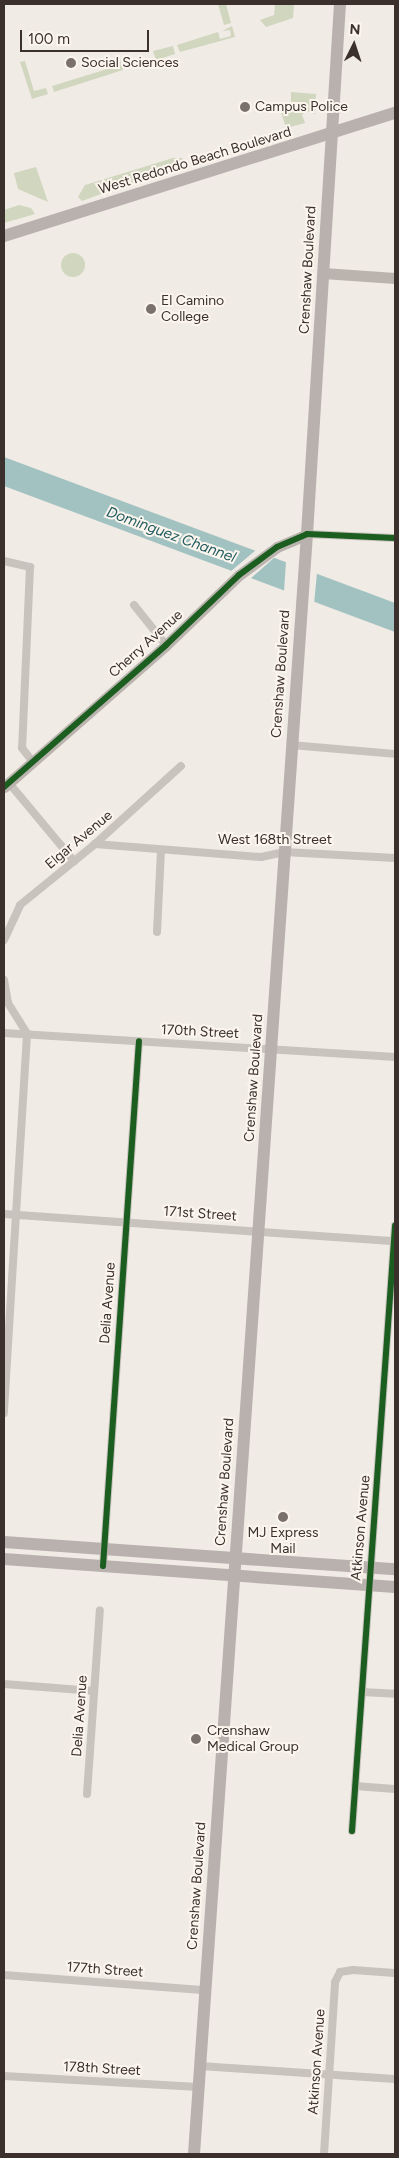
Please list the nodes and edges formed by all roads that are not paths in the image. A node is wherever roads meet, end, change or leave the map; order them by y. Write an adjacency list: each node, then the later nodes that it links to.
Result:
1 (340, 4): 3 (main road, Crenshaw Boulevard)
2 (395, 113): 3 (main road, West Redondo Beach Boulevard)
3 (332, 133): 4 (main road, West Redondo Beach Boulevard); 5 (main road, Crenshaw Boulevard)
4 (4, 236)
5 (323, 273): 6 (street); 7 (main road, Crenshaw Boulevard)
6 (395, 278)
7 (307, 534): 8 (street); 11 (street, Cherry Avenue); 12 (main road, Crenshaw Boulevard)
8 (395, 538)
9 (4, 561): 14 (street)
10 (134, 605): 11 (street)
11 (166, 645): 14 (street, Cherry Avenue)
12 (291, 744): 13 (street); 19 (main road, Crenshaw Boulevard)
13 (395, 754)
14 (32, 762): 16 (street, Cherry Avenue)
15 (181, 766): 17 (street, Elgar Avenue)
16 (6, 785): 21 (street)
17 (95, 844): 18 (street, West 168th Street); 21 (street, Elgar Avenue)
18 (161, 851): 19 (street, West 168th Street); 22 (street)
19 (284, 852): 20 (street, West 168th Street); 28 (main road, Crenshaw Boulevard)
20 (395, 858)
21 (74, 861): 23 (street, Elgar Avenue)
22 (157, 932)
23 (4, 940)
24 (4, 980): 26 (street)
25 (4, 1033): 26 (street, 170th Street)
26 (27, 1034): 27 (street, 170th Street); 31 (street)
27 (139, 1041): 28 (street, 170th Street); 32 (street, Delia Avenue)
28 (271, 1049): 29 (street, 170th Street); 34 (main road, Crenshaw Boulevard)
29 (395, 1057)
30 (4, 1214): 31 (street, 171st Street)
31 (16, 1214): 32 (street, 171st Street); 36 (street)
32 (126, 1221): 34 (street, 171st Street); 38 (street, Delia Avenue)
33 (395, 1226): 35 (street, Atkinson Avenue)
34 (258, 1230): 35 (street, 171st Street); 39 (main road, Crenshaw Boulevard)
35 (395, 1241): 42 (street, Atkinson Avenue)
36 (4, 1413)
37 (4, 1542): 38 (main road)
38 (104, 1549): 39 (main road); 41 (street, Delia Avenue)
39 (235, 1558): 42 (main road); 44 (main road, Crenshaw Boulevard)
40 (4, 1559): 41 (main road)
41 (103, 1566): 44 (main road)
42 (370, 1567): 43 (main road); 45 (street, Atkinson Avenue)
43 (395, 1569)
44 (234, 1576): 45 (main road); 58 (main road, Crenshaw Boulevard)
45 (368, 1586): 46 (main road); 50 (street, Atkinson Avenue)
46 (395, 1587)
47 (100, 1610): 49 (street, Delia Avenue)
48 (4, 1684): 49 (street)
49 (94, 1690): 54 (street, Delia Avenue)
50 (362, 1692): 51 (street); 52 (street, Atkinson Avenue)
51 (395, 1694)
52 (355, 1786): 53 (street); 55 (street, Atkinson Avenue)
53 (395, 1789)
54 (87, 1794)
55 (352, 1831)
56 (395, 1973): 60 (street, Atkinson Avenue)
57 (4, 1975): 58 (street, 177th Street)
58 (205, 1990): 59 (main road, Crenshaw Boulevard)
59 (200, 2066): 60 (street); 63 (main road, Crenshaw Boulevard)
60 (329, 2074): 62 (street); 65 (street, Atkinson Avenue)
61 (4, 2076): 63 (street, 178th Street)
62 (395, 2078)
63 (199, 2087): 64 (main road, Crenshaw Boulevard)
64 (194, 2154)
65 (324, 2154)

